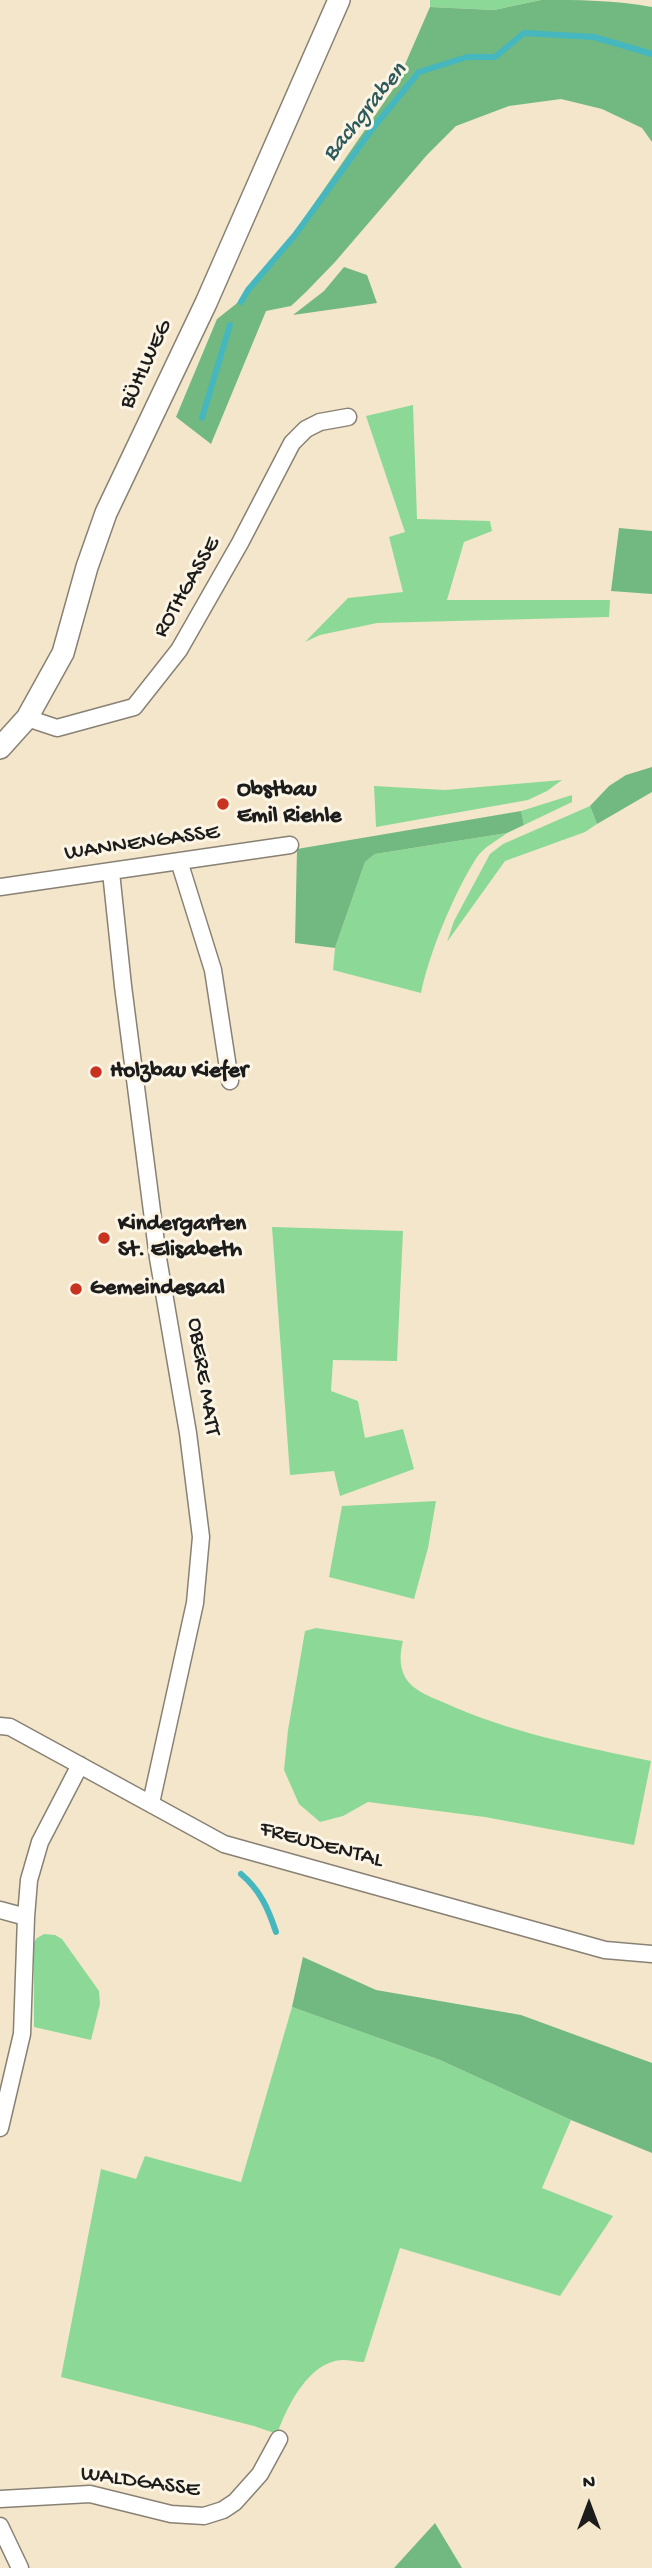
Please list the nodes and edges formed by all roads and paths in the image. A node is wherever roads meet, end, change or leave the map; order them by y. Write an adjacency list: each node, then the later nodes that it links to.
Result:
1 (339, 0): 3 (street, BÜHLWEG)
2 (348, 416): 3 (street, ROTHGASSE)
3 (27, 718): 4 (street, BÜHLWEG)
4 (0, 748)
5 (290, 845): 6 (street, WANNENGASSE)
6 (179, 861): 7 (street, WANNENGASSE); 9 (street)
7 (111, 873): 8 (street, WANNENGASSE); 12 (street, OBERE MATT)
8 (0, 887)
9 (230, 1081)
10 (0, 1726): 11 (street, FREUDENTAL)
11 (80, 1765): 12 (street, FREUDENTAL); 14 (street)
12 (151, 1803): 15 (street, FREUDENTAL)
13 (0, 1910): 14 (street)
14 (26, 1917): 16 (street)
15 (652, 1954)
16 (0, 2128)
17 (279, 2439): 18 (street, WALDGASSE)
18 (0, 2499)
19 (0, 2526): 20 (street)
20 (20, 2568)

